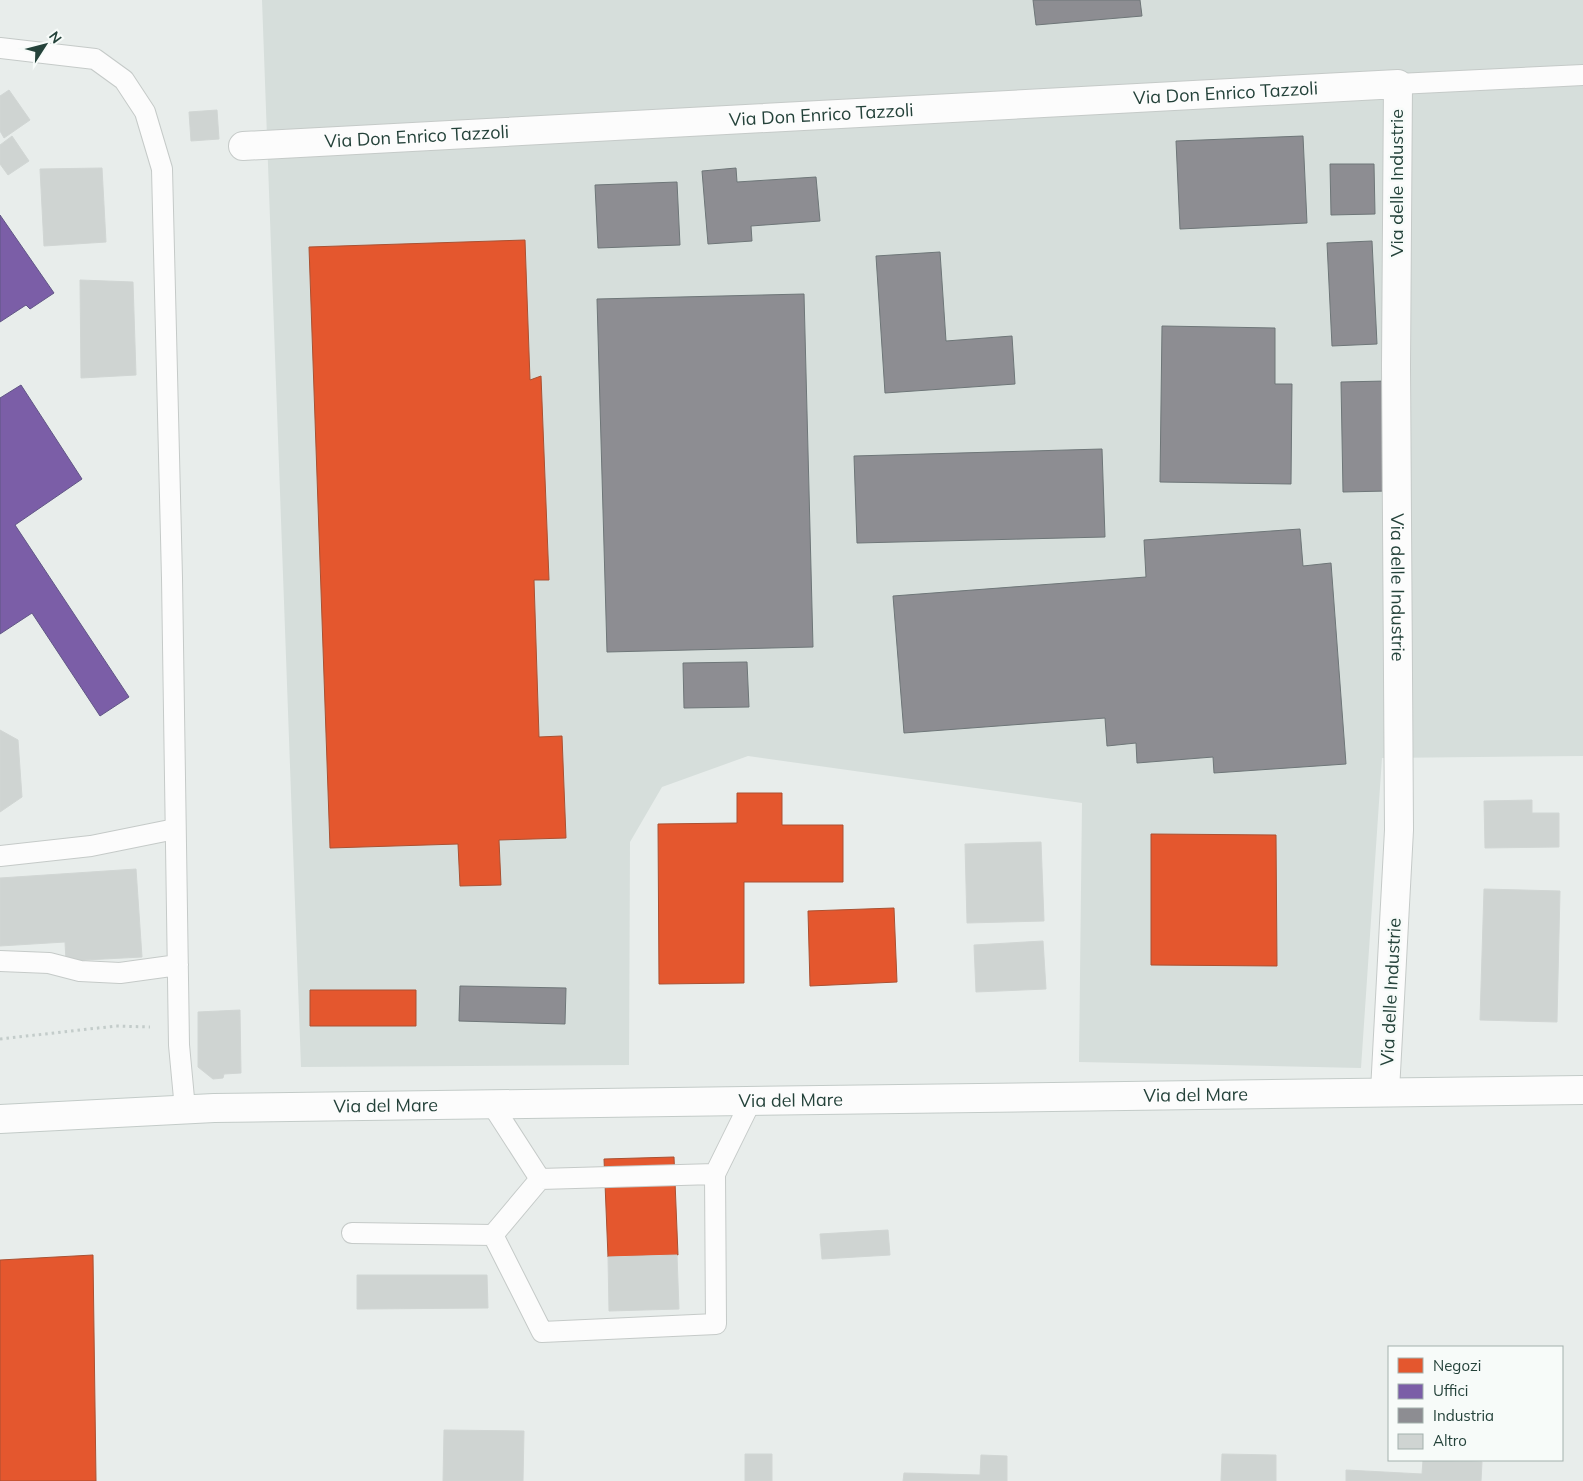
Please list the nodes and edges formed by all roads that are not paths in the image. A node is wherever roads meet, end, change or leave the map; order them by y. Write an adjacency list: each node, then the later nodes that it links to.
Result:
1 (0, 48): 5 (lane)
2 (1583, 75): 3 (lane)
3 (1398, 84): 4 (street, Via Don Enrico Tazzoli); 10 (street, Via delle Industrie)
4 (243, 146)
5 (175, 829): 6 (lane); 8 (lane)
6 (0, 856)
7 (0, 961): 8 (lane)
8 (178, 965): 13 (lane)
9 (1583, 1090): 10 (street, Via del Mare)
10 (1385, 1091): 11 (street, Via del Mare)
11 (752, 1099): 12 (street, Via del Mare); 15 (lane)
12 (491, 1103): 13 (street, Via del Mare); 16 (lane)
13 (185, 1109): 14 (street, Via del Mare)
14 (0, 1119)
15 (715, 1174): 16 (lane); 18 (lane)
16 (540, 1179): 18 (lane)
17 (352, 1233): 18 (lane)
18 (493, 1235)

